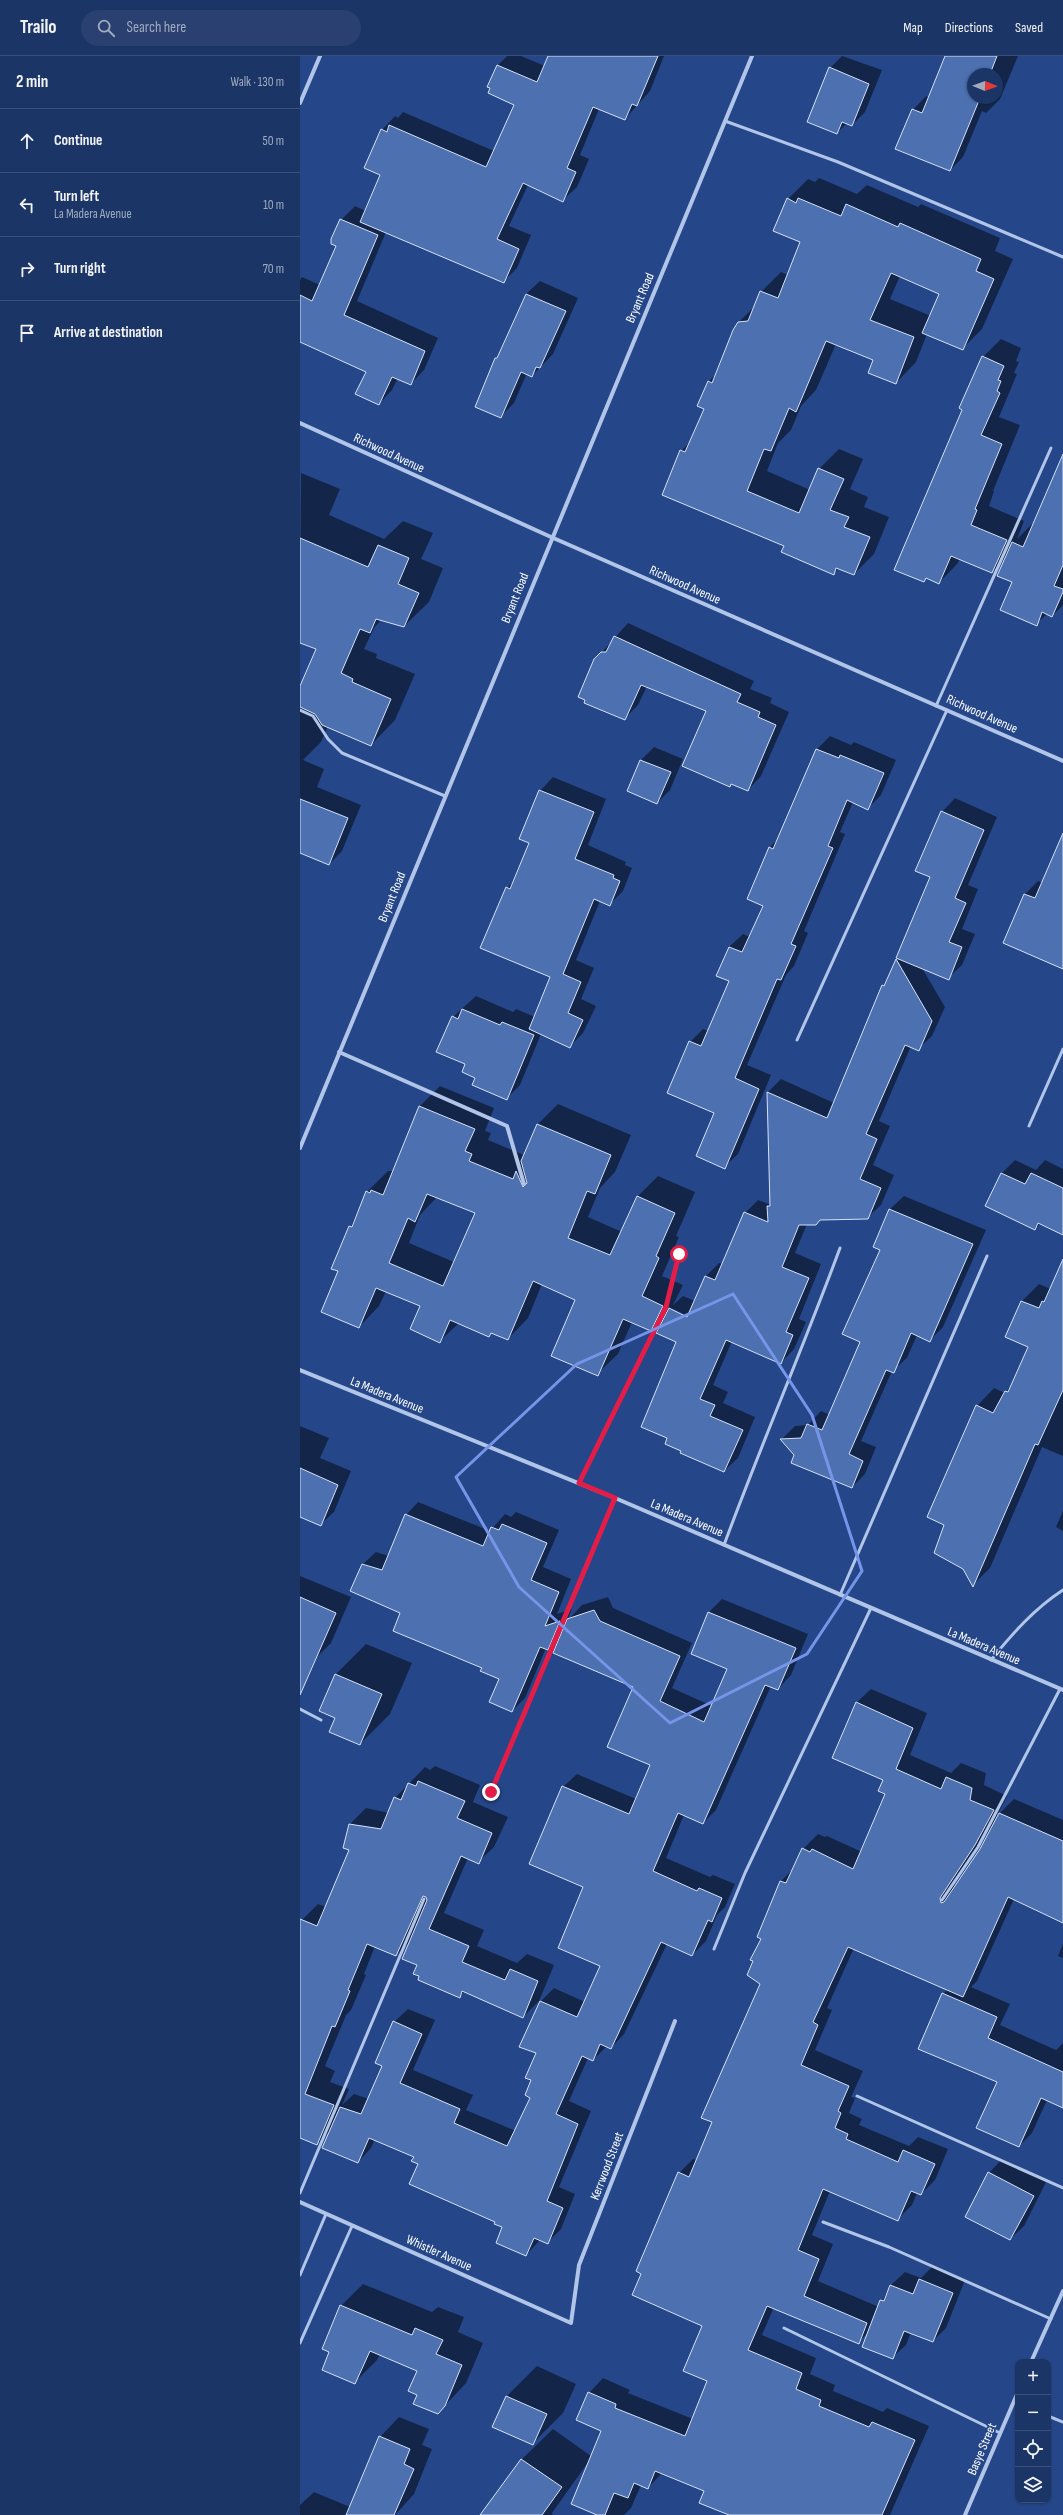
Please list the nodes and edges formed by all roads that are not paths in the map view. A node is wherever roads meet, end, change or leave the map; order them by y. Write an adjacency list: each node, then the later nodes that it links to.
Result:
1 (320, 56): 3 (street)
2 (752, 56): 4 (street, Bryant Road)
3 (300, 103)
4 (724, 121): 5 (lane); 8 (street, Bryant Road)
5 (1063, 257)
6 (300, 423): 8 (street, Richwood Avenue)
7 (1052, 448): 9 (lane)
8 (551, 537): 9 (street, Richwood Avenue); 13 (street, Bryant Road)
9 (936, 706): 11 (street, Richwood Avenue)
10 (300, 710): 13 (lane)
11 (947, 710): 12 (street, Richwood Avenue); 14 (lane)
12 (1063, 761)
13 (444, 796): 16 (street, Bryant Road)
14 (796, 1040)
15 (1063, 1049): 17 (lane)
16 (339, 1052): 18 (street, Bryant Road); 19 (street)
17 (1029, 1126)
18 (300, 1148)
19 (524, 1184)
20 (840, 1248): 26 (lane)
21 (679, 1254): 24 (lane)
22 (987, 1256): 28 (lane)
23 (300, 1370): 24 (street, La Madera Avenue)
24 (579, 1483): 25 (street, La Madera Avenue)
25 (615, 1498): 26 (street, La Madera Avenue); 34 (lane)
26 (724, 1545): 28 (street, La Madera Avenue)
27 (1063, 1590): 30 (lane)
28 (840, 1595): 29 (street, La Madera Avenue)
29 (870, 1608): 30 (street, La Madera Avenue); 37 (lane)
30 (991, 1660): 31 (street, La Madera Avenue)
31 (1061, 1690): 36 (lane)
32 (300, 1709): 33 (lane)
33 (321, 1720)
34 (491, 1792)
35 (424, 1899): 41 (lane)
36 (942, 1900)
37 (714, 1949)
38 (675, 2021): 49 (street, Kerrwood Street)
39 (857, 2096): 40 (lane)
40 (1063, 2188)
41 (300, 2193)
42 (300, 2202): 43 (street, Whistler Avenue)
43 (326, 2214): 45 (street, Whistler Avenue); 46 (lane)
44 (823, 2222): 48 (lane)
45 (352, 2226): 49 (street, Whistler Avenue); 51 (lane)
46 (300, 2275)
47 (1063, 2291): 48 (street)
48 (1051, 2319): 52 (street)
49 (571, 2323)
50 (784, 2328): 57 (lane)
51 (300, 2343)
52 (1032, 2359)
53 (1016, 2395): 54 (street, Basye Street)
54 (1013, 2402): 57 (street, Basye Street)
55 (1051, 2417): 56 (lane)
56 (1063, 2422)
57 (1000, 2433): 58 (street, Basye Street)
58 (965, 2515)

